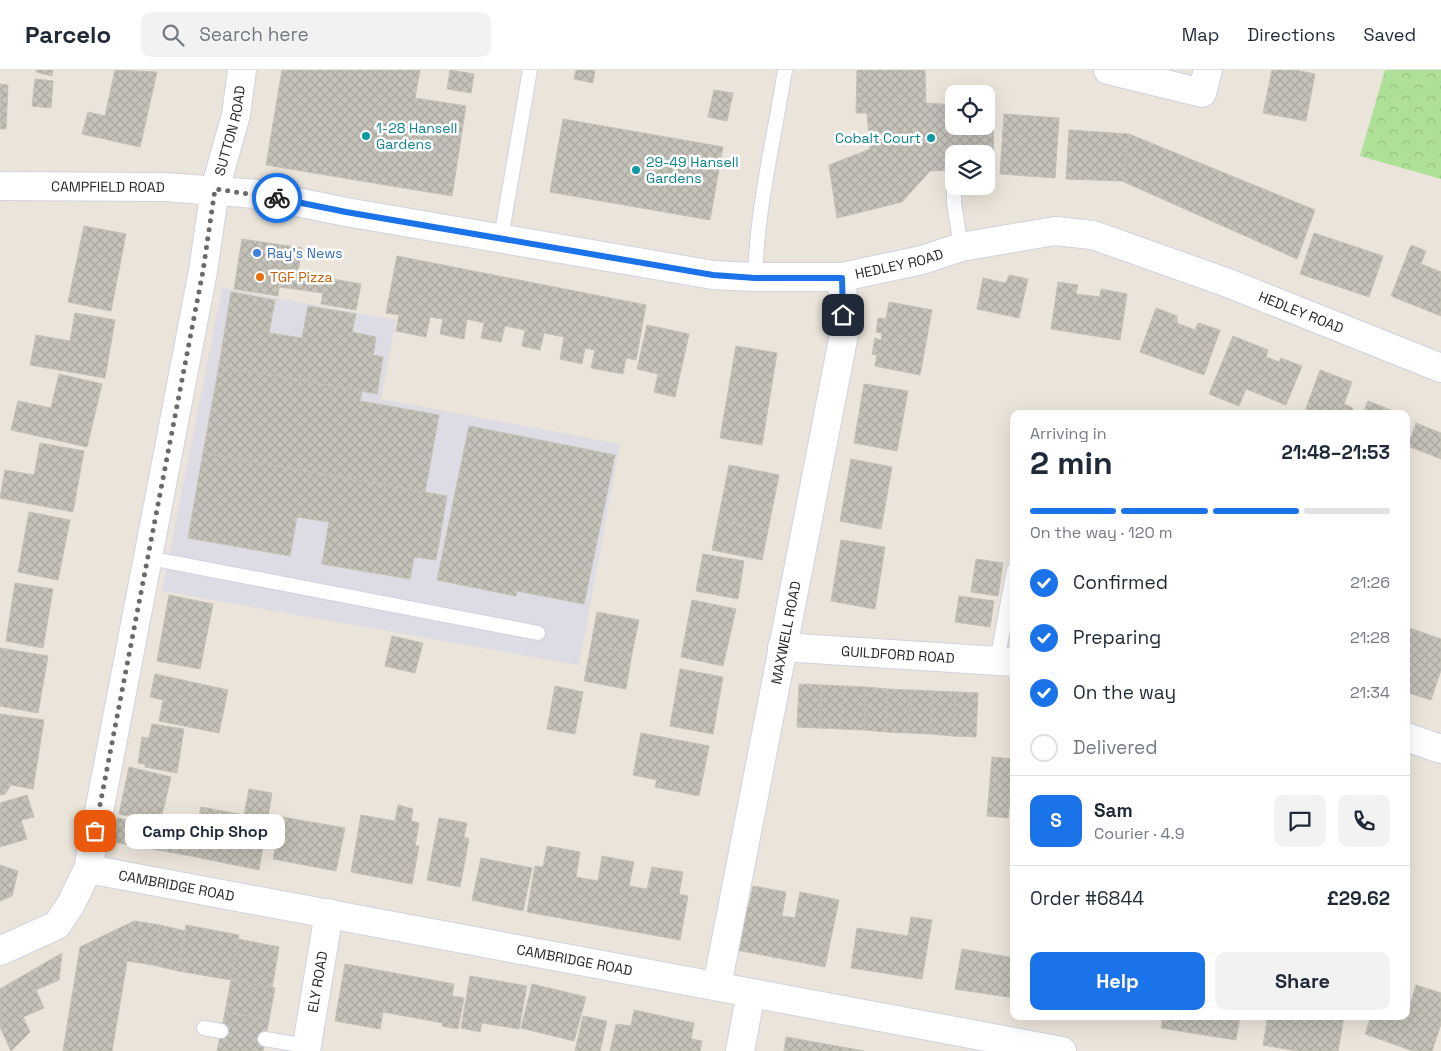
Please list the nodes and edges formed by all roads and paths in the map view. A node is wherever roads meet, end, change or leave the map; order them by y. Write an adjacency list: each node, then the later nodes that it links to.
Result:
1 (242, 70): 7 (street, SUTTON ROAD)
2 (530, 70): 9 (lane)
3 (785, 70): 11 (lane)
4 (1108, 70): 5 (street)
5 (1208, 70)
6 (0, 186): 7 (street, CAMPFIELD ROAD)
7 (215, 189): 9 (street, HEDLEY ROAD); 14 (street, SUTTON ROAD)
8 (954, 195): 10 (lane)
9 (502, 238): 11 (street, HEDLEY ROAD)
10 (961, 247): 12 (street, HEDLEY ROAD); 13 (street, HEDLEY ROAD)
11 (755, 278): 12 (street, HEDLEY ROAD)
12 (842, 278): 17 (street, MAXWELL ROAD)
13 (1441, 368)
14 (149, 558): 16 (lane); 21 (street, SUTTON ROAD)
15 (1010, 610): 18 (lane)
16 (538, 633)
17 (782, 646): 18 (street, GUILDFORD ROAD); 24 (street, MAXWELL ROAD)
18 (1005, 661)
19 (1410, 738): 20 (street)
20 (1441, 749)
21 (88, 869): 22 (street, CAMBRIDGE ROAD); 23 (street, SUTTON ROAD)
22 (329, 914): 24 (street, CAMBRIDGE ROAD); 29 (street, ELY ROAD)
23 (0, 951)
24 (718, 986): 25 (street, CAMBRIDGE ROAD)
25 (752, 993): 30 (street); 31 (street, CAMBRIDGE ROAD)
26 (204, 1028): 27 (lane)
27 (221, 1031)
28 (265, 1039): 29 (lane)
29 (306, 1049)
30 (740, 1051)
31 (1062, 1051)

